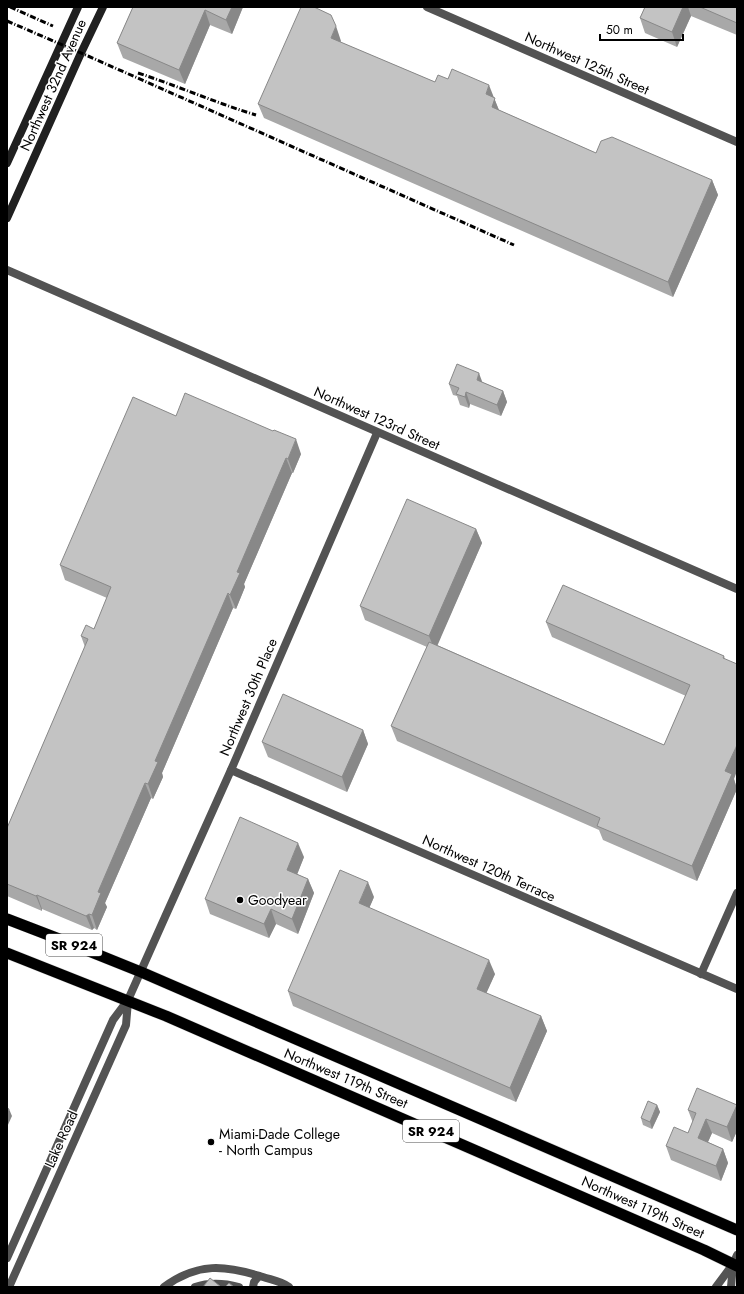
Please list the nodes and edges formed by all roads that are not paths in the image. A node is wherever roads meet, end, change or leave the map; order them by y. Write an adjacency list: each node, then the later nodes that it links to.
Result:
1 (78, 7): 5 (main road, Northwest 32nd Avenue)
2 (103, 7): 6 (main road, Northwest 32nd Avenue)
3 (428, 7): 4 (street, Northwest 125th Street)
4 (737, 142)
5 (7, 163)
6 (7, 218)
7 (7, 270): 8 (street, Northwest 123rd Street)
8 (377, 432): 9 (street, Northwest 123rd Street); 10 (street, Northwest 30th Place)
9 (737, 589)
10 (231, 770): 14 (street, Northwest 30th Place); 15 (street, Northwest 120th Terrace)
11 (737, 893): 15 (street)
12 (7, 919): 14 (highway, Northwest 119th Street / SR 924)
13 (7, 953): 17 (highway, Northwest 119th Street / SR 924)
14 (141, 972): 17 (street, Lake Road); 18 (highway, Northwest 119th Street / SR 924)
15 (701, 974): 16 (street, Northwest 120th Terrace)
16 (737, 989)
17 (128, 1000): 19 (street, Lake Road); 20 (highway, Northwest 119th Street / SR 924); 22 (street, Lake Road)
18 (737, 1230)
19 (7, 1258)
20 (736, 1261): 28 (street); 29 (street)
21 (259, 1276): 23 (street); 26 (street); 27 (street)
22 (9, 1287)
23 (164, 1287)
24 (195, 1287): 25 (street)
25 (239, 1287)
26 (253, 1287)
27 (289, 1287)
28 (716, 1287)
29 (731, 1287)

